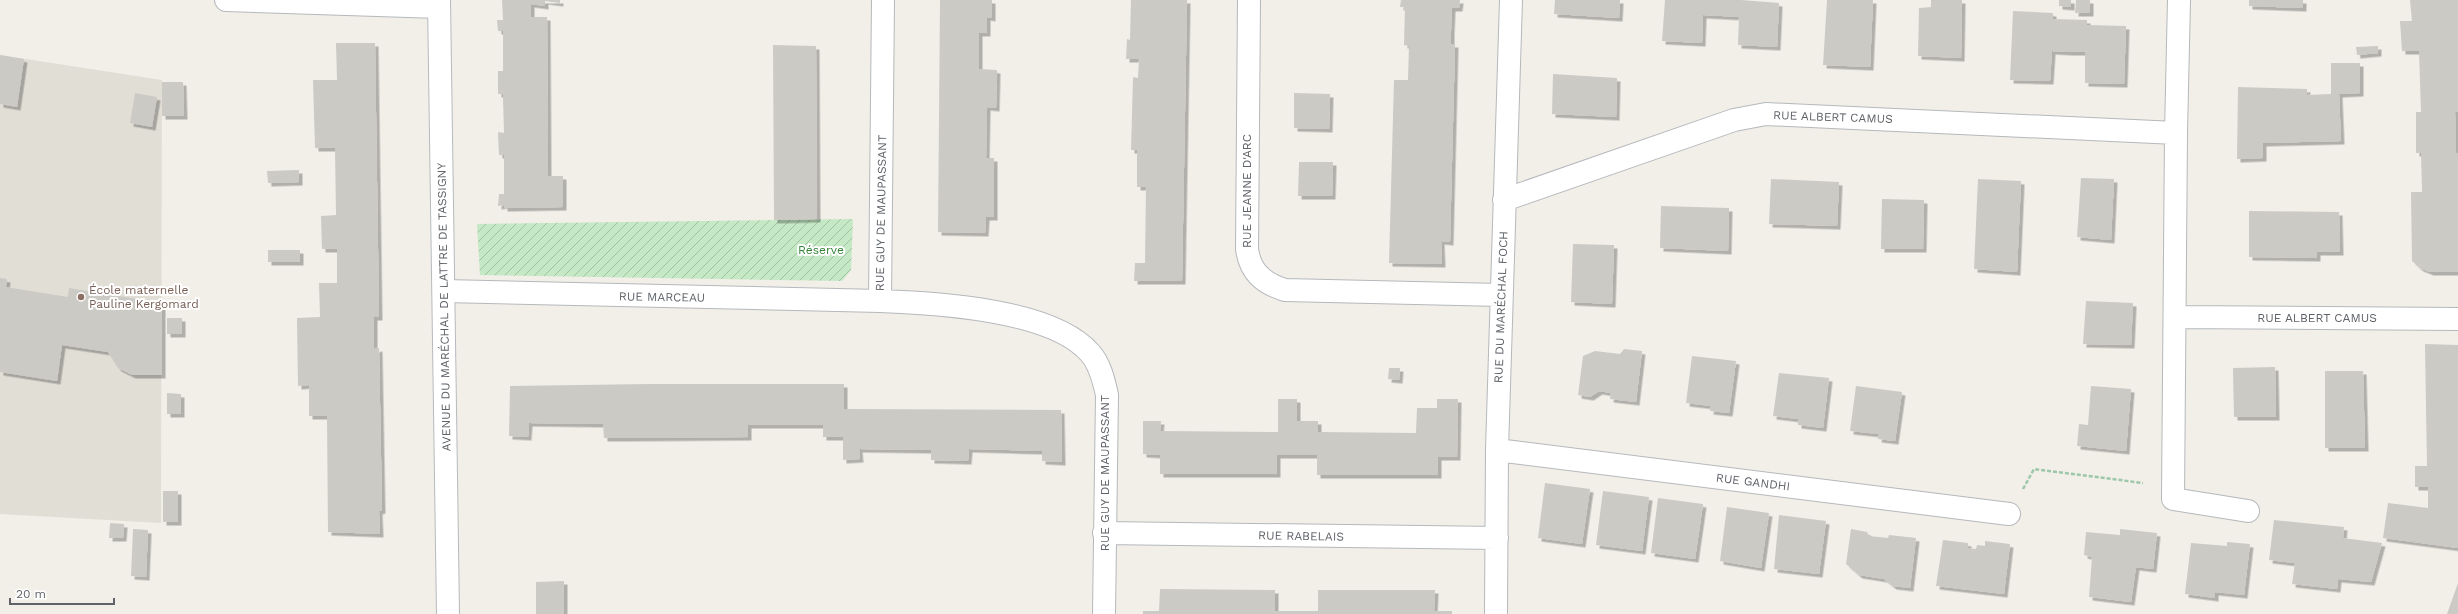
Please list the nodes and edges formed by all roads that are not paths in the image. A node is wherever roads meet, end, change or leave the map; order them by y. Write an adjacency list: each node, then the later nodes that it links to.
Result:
1 (226, 0): 6 (street)
2 (883, 0): 11 (street, RUE GUY DE MAUPASSANT)
3 (1249, 0): 10 (street, RUE JEANNE D'ARC)
4 (1511, 0): 8 (street, RUE DU MARÉCHAL FOCH)
5 (2179, 0): 7 (street)
6 (439, 3): 9 (street, AVENUE DU MARÉCHAL DE LATTRE DE TASSIGNY)
7 (2176, 133): 8 (street, RUE ALBERT CAMUS); 12 (street)
8 (1504, 200): 10 (street, RUE DU MARÉCHAL FOCH)
9 (444, 291): 11 (street, RUE MARCEAU); 19 (street, AVENUE DU MARÉCHAL DE LATTRE DE TASSIGNY)
10 (1502, 295): 14 (street, RUE DU MARÉCHAL FOCH)
11 (880, 301): 17 (street, RUE GUY DE MAUPASSANT)
12 (2176, 317): 13 (street, RUE ALBERT CAMUS); 15 (street)
13 (2458, 319)
14 (1497, 450): 16 (street, RUE GANDHI); 18 (street, RUE DU MARÉCHAL FOCH)
15 (2248, 511)
16 (2008, 514)
17 (1104, 533): 18 (street, RUE RABELAIS); 20 (street, RUE GUY DE MAUPASSANT)
18 (1497, 538): 21 (street, RUE DU MARÉCHAL FOCH)
19 (448, 614)
20 (1104, 614)
21 (1496, 614)

